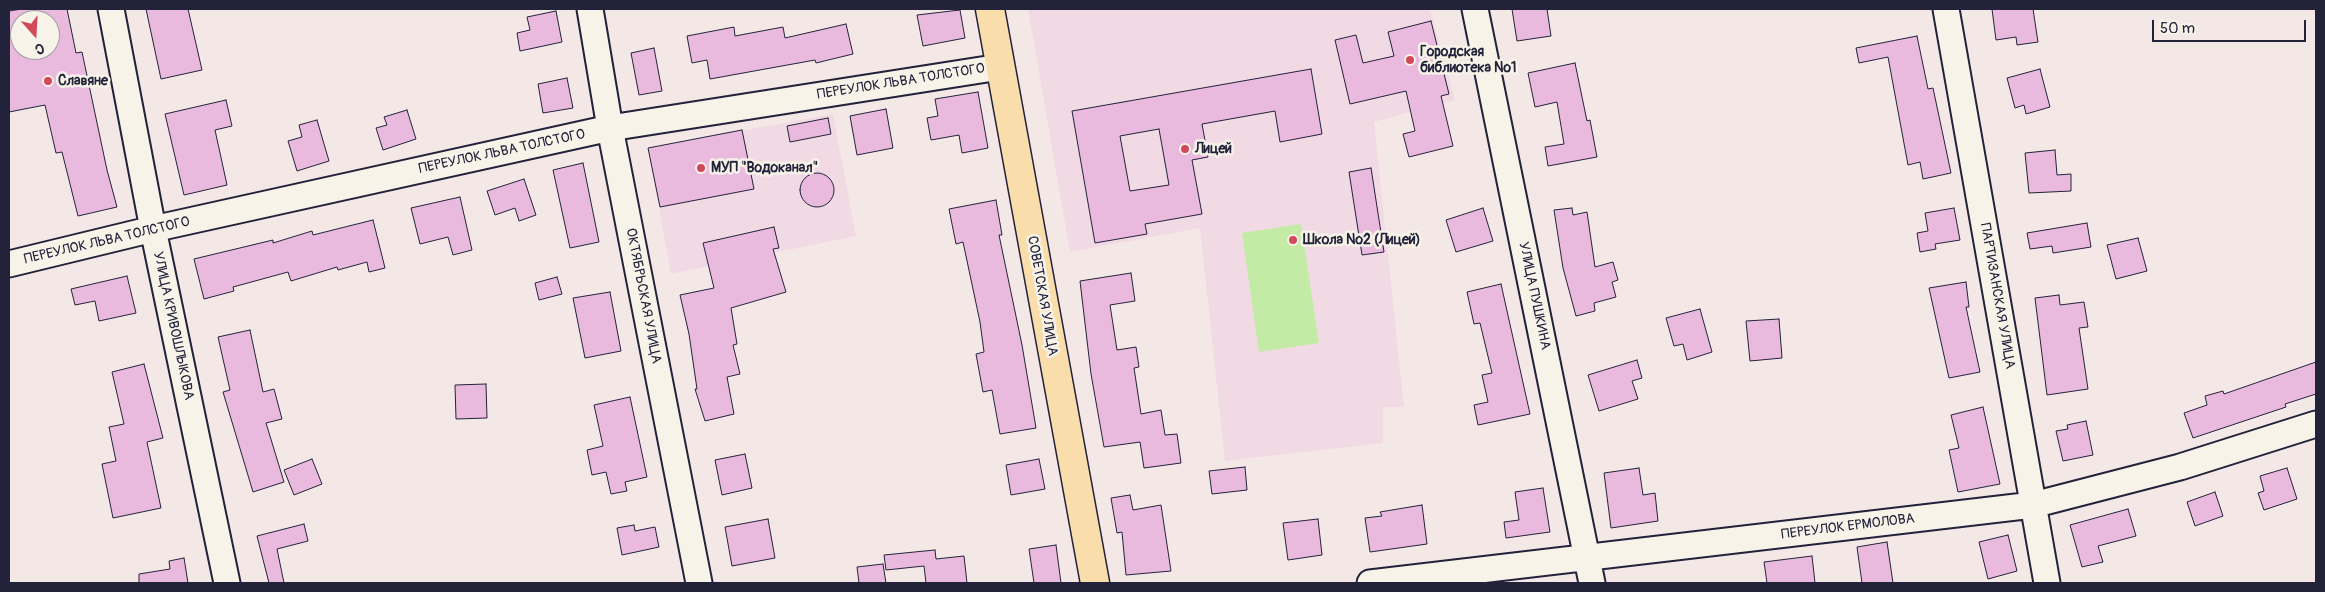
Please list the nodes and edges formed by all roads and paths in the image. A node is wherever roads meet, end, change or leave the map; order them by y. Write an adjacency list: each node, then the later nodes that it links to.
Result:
1 (111, 9): 8 (street, УЛИЦА КРИВОШЛЫКОВА)
2 (590, 9): 7 (street, ОКТЯБРЬСКАЯ УЛИЦА)
3 (990, 9): 6 (main road, СОВЕТСКАЯ УЛИЦА)
4 (1474, 9): 12 (street, УЛИЦА ПУШКИНА)
5 (1946, 9): 11 (street, ПАРТИЗАНСКАЯ УЛИЦА)
6 (1000, 67): 7 (street, ПЕРЕУЛОК ЛЬВА ТОЛСТОГО); 15 (main road, СОВЕТСКАЯ УЛИЦА)
7 (610, 128): 8 (street, ПЕРЕУЛОК ЛЬВА ТОЛСТОГО); 14 (street, ОКТЯБРЬСКАЯ УЛИЦА)
8 (153, 229): 9 (street, ПЕРЕУЛОК ЛЬВА ТОЛСТОГО); 13 (street, УЛИЦА КРИВОШЛЫКОВА)
9 (9, 264)
10 (2316, 424): 11 (street, ПЕРЕУЛОК ЕРМОЛОВА)
11 (2033, 505): 12 (street, ПЕРЕУЛОК ЕРМОЛОВА); 18 (street, ПАРТИЗАНСКАЯ УЛИЦА)
12 (1587, 557): 16 (street, ПЕРЕУЛОК ЕРМОЛОВА); 17 (street, УЛИЦА ПУШКИНА)
13 (227, 583)
14 (699, 583)
15 (1095, 583)
16 (1370, 583)
17 (1592, 583)
18 (2047, 583)

